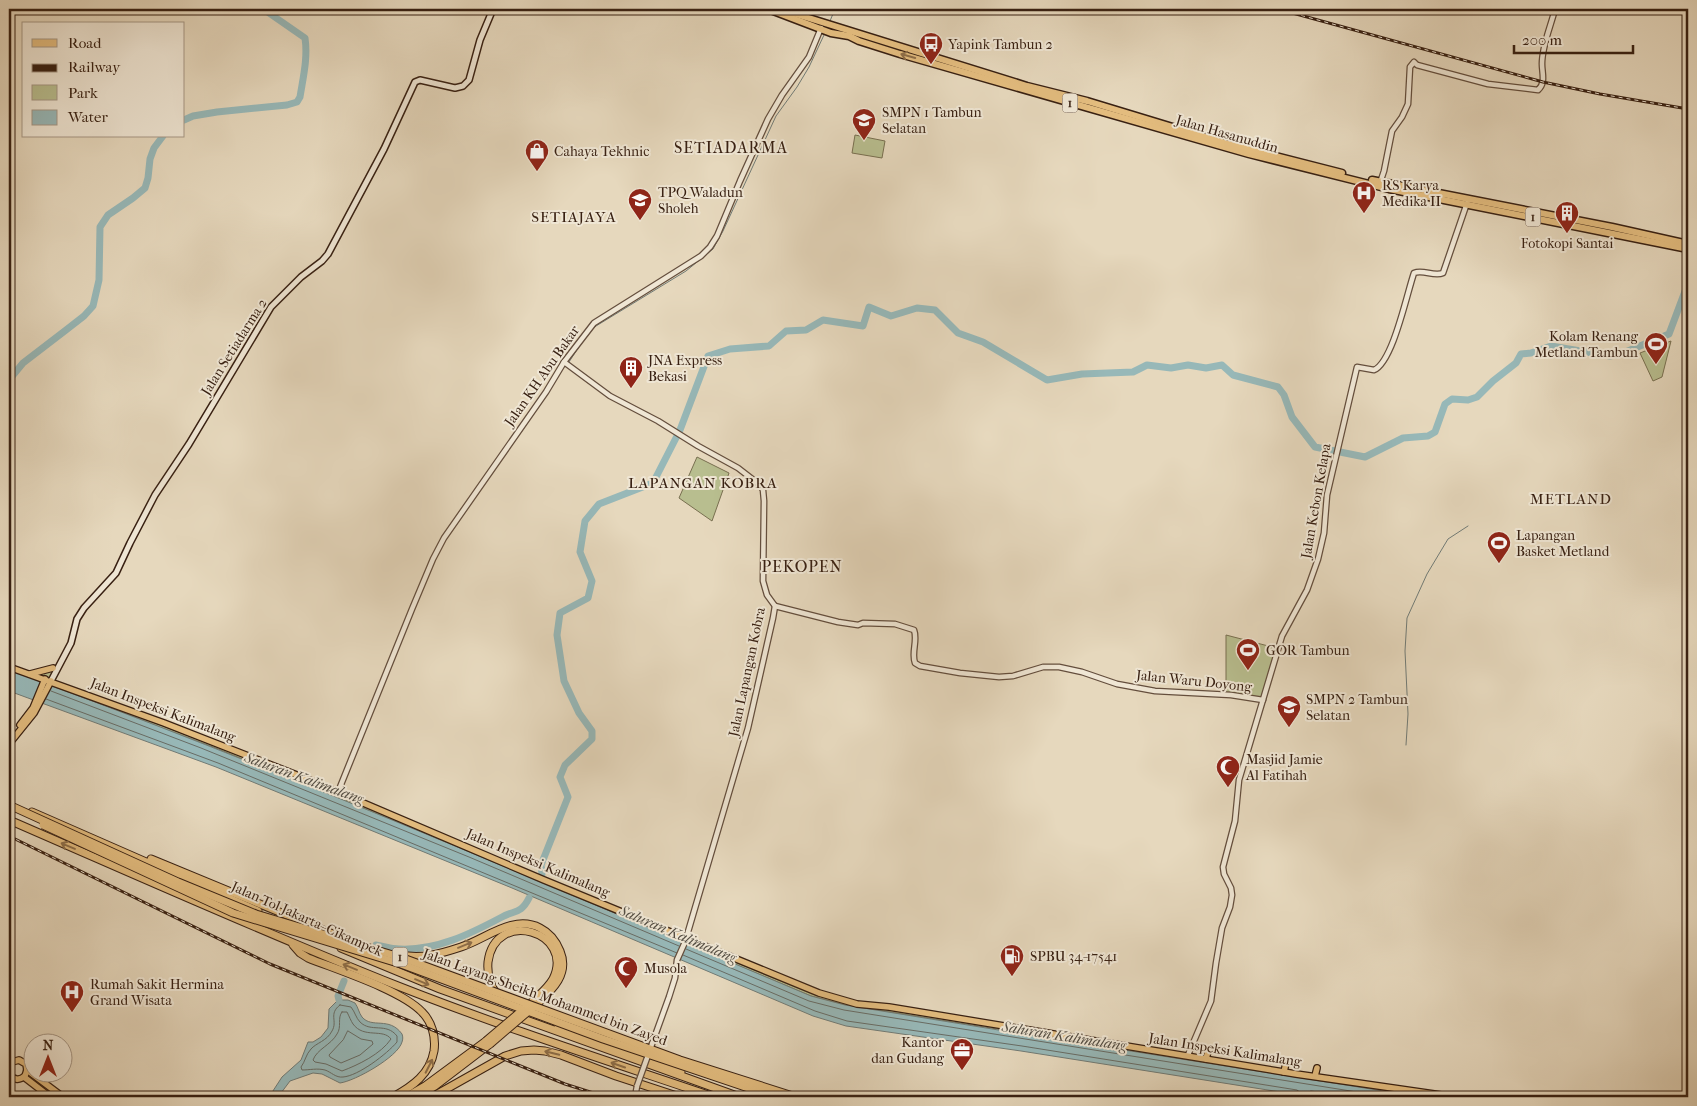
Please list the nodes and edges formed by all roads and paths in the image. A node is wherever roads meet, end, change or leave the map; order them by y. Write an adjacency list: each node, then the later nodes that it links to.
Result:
1 (493, 9): 13 (main road, Jalan Setiadarma 2)
2 (768, 9): 5 (highway, Jalan Hasanuddin / 1)
3 (780, 9): 5 (highway, Jalan Hasanuddin / 1)
4 (1555, 9): 6 (street)
5 (822, 26): 6 (highway, Jalan Hasanuddin / 1); 10 (street, Jalan KH Abu Bakar)
6 (1379, 184): 7 (highway, Jalan Hasanuddin / 1)
7 (1468, 202): 8 (highway, Jalan Hasanuddin / 1); 9 (highway, Jalan Hasanuddin / 1); 16 (street, Jalan Kebon Kelapa)
8 (1688, 244)
9 (1688, 249)
10 (564, 362): 11 (street, Jalan Lapangan Kobra); 20 (street, Jalan KH Abu Bakar)
11 (774, 606): 16 (street, Jalan Waru Doyong); 25 (street, Jalan Lapangan Kobra)
12 (9, 667): 14 (main road, Jalan Inspeksi Kalimalang)
13 (56, 668): 14 (main road); 15 (main road, Jalan Setiadarma 2)
14 (30, 674): 15 (main road, Jalan Inspeksi Kalimalang)
15 (47, 682): 17 (main road, Jalan Setiadarma 2); 20 (main road, Jalan Inspeksi Kalimalang)
16 (1263, 700): 30 (street, Jalan Kebon Kelapa)
17 (38, 703): 18 (main road, Jalan Setiadarma 2); 19 (main road, Jalan Setiadarma 2)
18 (9, 738)
19 (9, 744)
20 (338, 792): 25 (main road, Jalan Inspeksi Kalimalang)
21 (9, 803): 24 (highway, Jalan Tol Jakarta–Cikampek / 1); 54 (highway, Jalan Layang Sheikh Mohammed bin Zayed / 1, bridge)
22 (9, 810): 53 (highway, Jalan Layang Sheikh Mohammed bin Zayed / 1, bridge)
23 (9, 820): 26 (highway, Jalan Tol Jakarta–Cikampek / 1, one-way to 23)
24 (90, 837): 27 (highway, one-way to 27); 42 (highway, Jalan Tol Jakarta–Cikampek / 1, one-way to 42)
25 (685, 940): 30 (main road, Jalan Inspeksi Kalimalang); 49 (street, Jalan Lapangan Kobra, bridge)
26 (290, 942): 45 (highway, one-way to 26); 51 (highway, Jalan Tol Jakarta–Cikampek / 1, one-way to 26)
27 (534, 1004): 28 (highway, bridge); 42 (highway)
28 (488, 1042): 46 (highway); 47 (highway)
29 (1208, 1051): 31 (main road)
30 (1188, 1055): 31 (main road, Jalan Inspeksi Kalimalang)
31 (1206, 1059): 34 (main road, Jalan Inspeksi Kalimalang)
32 (1286, 1063): 34 (main road)
33 (1317, 1068): 36 (main road)
34 (1284, 1072): 36 (main road, Jalan Inspeksi Kalimalang)
35 (9, 1073): 38 (main road)
36 (1315, 1076): 41 (main road, Jalan Inspeksi Kalimalang)
37 (1369, 1076): 41 (main road)
38 (22, 1078)
39 (33, 1084): 43 (main road)
40 (46, 1084): 44 (main road)
41 (1367, 1084): 55 (main road, Jalan Inspeksi Kalimalang)
42 (723, 1092): 52 (highway, Jalan Tol Jakarta–Cikampek / 1)
43 (50, 1097)
44 (63, 1097)
45 (393, 1097)
46 (406, 1097)
47 (416, 1097)
48 (432, 1097): 50 (highway, one-way to 48)
49 (635, 1097)
50 (680, 1097)
51 (714, 1097)
52 (740, 1097)
53 (775, 1097)
54 (796, 1097)
55 (1455, 1097)

